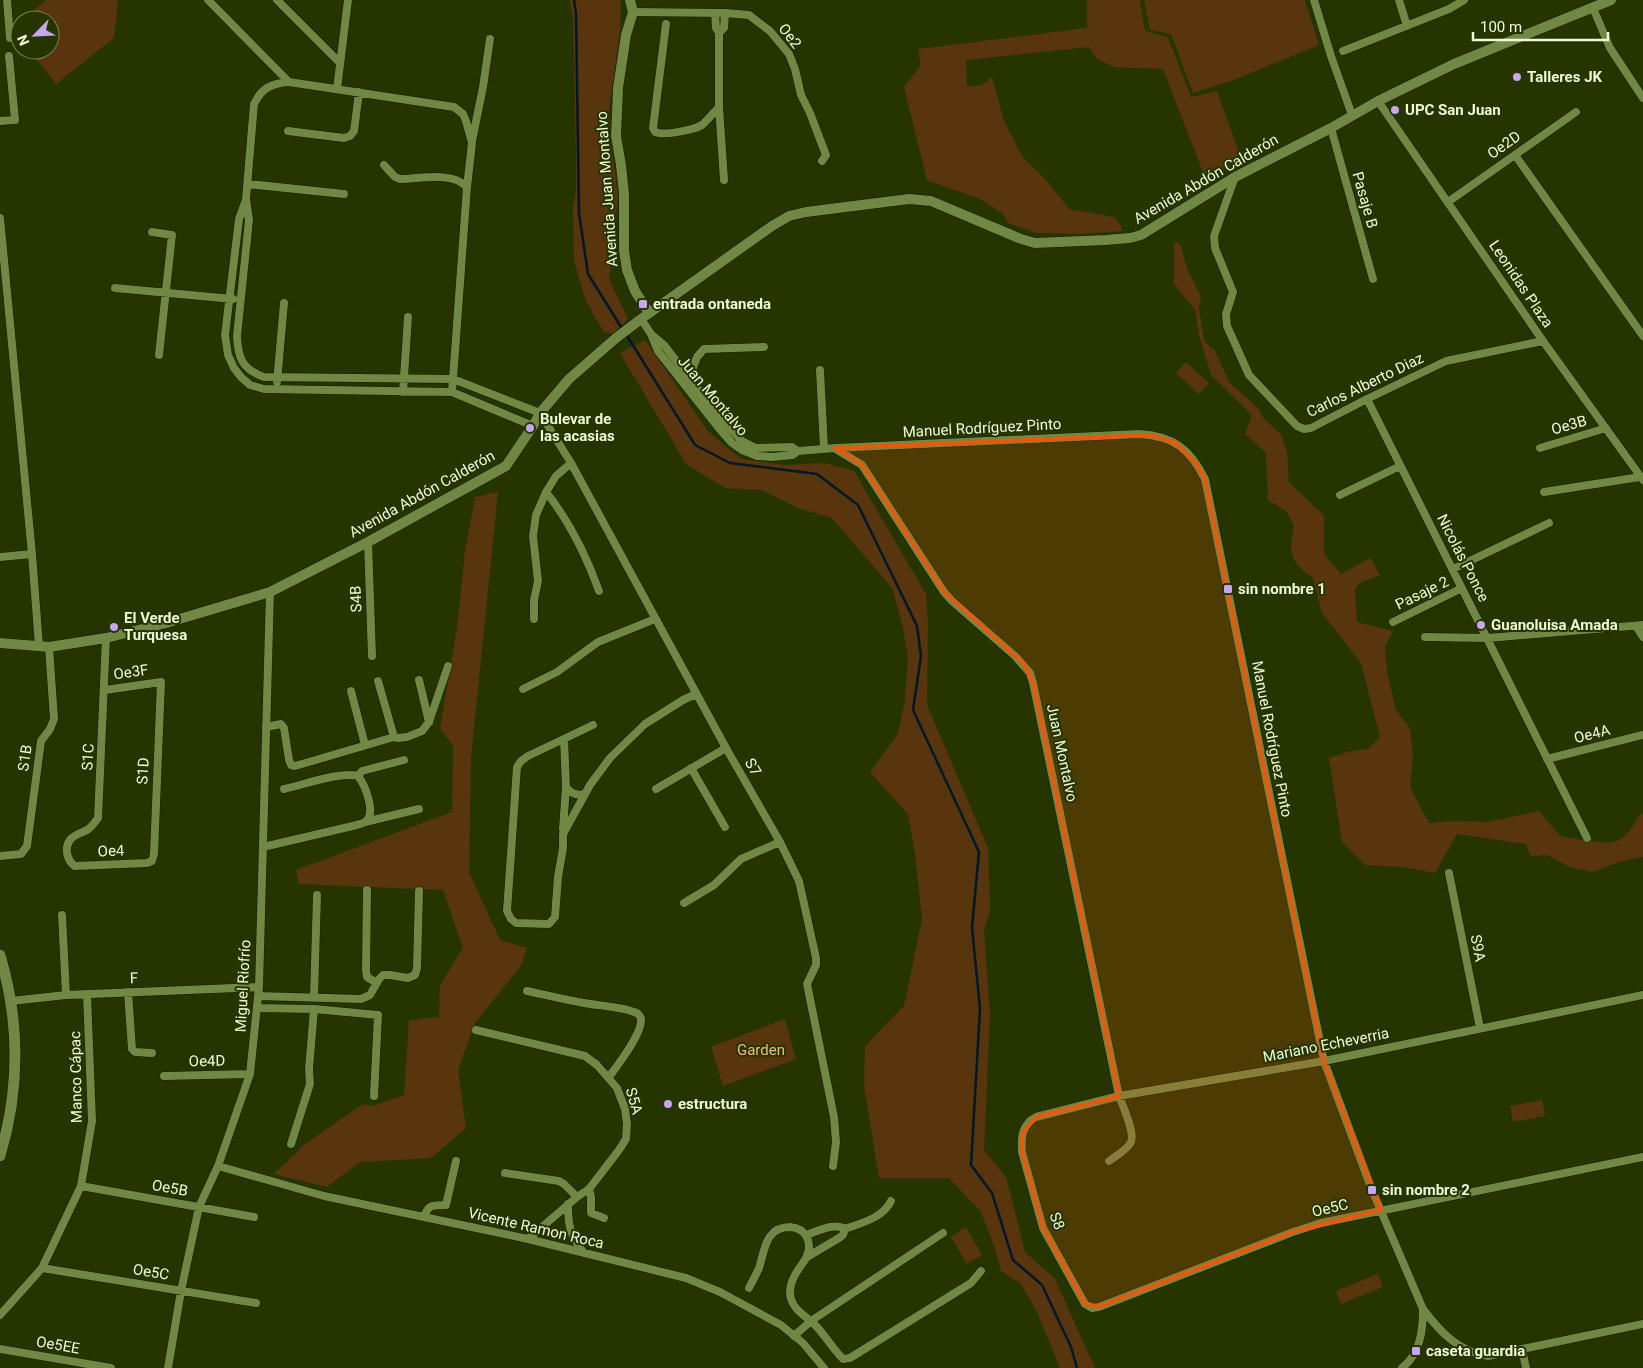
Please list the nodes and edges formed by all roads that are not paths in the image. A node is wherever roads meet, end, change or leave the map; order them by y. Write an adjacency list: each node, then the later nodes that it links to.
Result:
1 (7, 0): 17 (street)
2 (208, 0): 22 (street)
3 (277, 0): 21 (street)
4 (630, 0): 11 (street)
5 (1314, 0): 30 (street)
6 (1399, 0): 15 (street)
7 (1464, 0): 15 (street)
8 (1611, 0): 10 (street, Avenida Abdón Calderón)
9 (348, 1): 21 (street)
10 (1593, 8): 23 (street); 27 (street, Avenida Abdón Calderón)
11 (633, 12): 12 (street, Oe2); 58 (street, Avenida Juan Montalvo)
12 (715, 13): 13 (street, Oe2); 16 (street)
13 (725, 13): 16 (street); 38 (street, Oe2)
14 (666, 24): 32 (street)
15 (1407, 26): 19 (street)
16 (719, 33): 28 (street)
17 (10, 38)
18 (490, 39): 36 (street)
19 (1343, 51)
20 (9, 56): 31 (street)
21 (340, 63): 24 (street)
22 (289, 82): 24 (street); 42 (street)
23 (1639, 86): 26 (street)
24 (337, 89): 25 (street)
25 (359, 92): 34 (street); 36 (street)
26 (1643, 98)
27 (1378, 101): 30 (street, Avenida Abdón Calderón); 46 (street, Leonidas Plaza)
28 (719, 107): 32 (street); 35 (street)
29 (1576, 112): 37 (street, Oe2D)
30 (1352, 115): 33 (street, Avenida Abdón Calderón)
31 (0, 121)
32 (702, 125): 35 (street)
33 (1331, 128): 40 (street, Avenida Abdón Calderón); 51 (street, Pasaje B)
34 (288, 130)
35 (721, 133): 41 (street)
36 (472, 143): 43 (street)
37 (1515, 155): 46 (street, Oe2D); 60 (street)
38 (822, 161)
39 (384, 165): 43 (street)
40 (1235, 177): 58 (street, Avenida Abdón Calderón); 74 (street, Carlos Alberto Diaz)
41 (724, 180)
42 (248, 184): 44 (street); 45 (street)
43 (467, 187): 69 (street)
44 (344, 194)
45 (246, 198): 49 (street); 50 (street)
46 (1448, 202): 61 (street, Leonidas Plaza)
47 (0, 218): 90 (street, S1B)
48 (152, 232): 53 (street)
49 (233, 269): 50 (street); 54 (street)
50 (243, 271): 55 (street)
51 (1373, 279)
52 (115, 288): 53 (street)
53 (166, 293): 54 (street); 63 (street)
54 (229, 298): 55 (street); 70 (street)
55 (240, 300): 65 (street)
56 (284, 303): 65 (street)
57 (408, 316): 68 (street)
58 (641, 319): 59 (street, Juan Montalvo); 75 (street, Avenida Abdón Calderón)
59 (651, 334): 67 (street, Juan Montalvo); 81 (street, Juan Montalvo)
60 (1643, 336)
61 (1543, 341): 74 (street, Carlos Alberto Diaz); 77 (street, Leonidas Plaza)
62 (764, 347): 67 (street)
63 (159, 355)
64 (820, 370): 80 (street)
65 (277, 377): 66 (street); 70 (street)
66 (337, 378): 68 (street); 71 (street)
67 (689, 378): 81 (street, Juan Montalvo)
68 (403, 379): 69 (street); 72 (street)
69 (452, 379): 73 (street); 75 (street)
70 (277, 389): 71 (street)
71 (337, 390): 72 (street)
72 (403, 392): 73 (street)
73 (452, 392): 76 (street)
74 (1367, 399): 83 (street, Nicolás Ponce)
75 (540, 413): 76 (street, Avenida Abdón Calderón); 82 (street, S7)
76 (533, 426): 89 (street, Avenida Abdón Calderón)
77 (1606, 428): 79 (street, Oe3B); 84 (street, Leonidas Plaza)
78 (835, 448): 80 (street, Juan Montalvo); 163 (street, Manuel Rodríguez Pinto); 168 (street, Juan Montalvo)
79 (1540, 448)
80 (824, 449): 81 (street, Juan Montalvo)
81 (798, 451)
82 (570, 463): 85 (street); 97 (street, S7)
83 (1400, 466): 87 (street); 92 (street, Nicolás Ponce)
84 (1642, 479): 86 (street)
85 (546, 492): 94 (street); 96 (street)
86 (1544, 492)
87 (1340, 495)
88 (1549, 522): 92 (street)
89 (368, 542): 95 (street, Avenida Abdón Calderón); 106 (street, S4B)
90 (32, 554): 91 (street); 105 (street, S1B)
91 (0, 557)
92 (1453, 569): 93 (street, Nicolás Ponce)
93 (1462, 588): 98 (street, Pasaje 2); 103 (street, Nicolás Ponce)
94 (599, 591)
95 (270, 592): 102 (street, Avenida Abdón Calderón); 117 (street, Miguel Riofrío)
96 (534, 619)
97 (655, 619): 111 (street); 114 (street, S7)
98 (1393, 622)
99 (1640, 625): 101 (street); 103 (street)
100 (1425, 637): 103 (street)
101 (1643, 637)
102 (106, 638): 105 (street, Avenida Abdón Calderón); 112 (street, S1C)
103 (1488, 638): 123 (street, Nicolás Ponce)
104 (0, 643): 105 (street, Avenida Abdón Calderón)
105 (44, 647): 138 (street, S1B)
106 (372, 656)
107 (448, 666): 115 (street)
108 (419, 680): 115 (street)
109 (378, 681): 119 (street)
110 (161, 682): 112 (street, Oe3F); 139 (street, S1D)
111 (523, 689)
112 (105, 690): 140 (street, S1C)
113 (351, 692): 121 (street)
114 (696, 694): 122 (street, S7); 130 (street)
115 (429, 722): 119 (street)
116 (594, 725): 120 (street)
117 (266, 727): 121 (street); 137 (street, Miguel Riofrío)
118 (1643, 735): 123 (street, Oe4A)
119 (394, 737): 121 (street)
120 (564, 739): 127 (street); 134 (street)
121 (365, 745)
122 (726, 748): 125 (street); 136 (street, S7)
123 (1547, 759): 135 (street, Nicolás Ponce)
124 (404, 760): 126 (street)
125 (691, 768): 129 (street); 133 (street)
126 (358, 776): 128 (street); 132 (street)
127 (566, 787): 130 (street); 134 (street)
128 (284, 789)
129 (656, 789)
130 (585, 794): 134 (street)
131 (419, 809): 132 (street)
132 (366, 822): 137 (street)
133 (726, 828)
134 (563, 834)
135 (1587, 838)
136 (780, 842): 145 (street); 176 (street, S7)
137 (263, 847): 149 (street, Miguel Riofrío)
138 (0, 856)
139 (152, 860): 140 (street, Oe4)
140 (71, 863)
141 (1449, 873): 160 (street, S9A)
142 (367, 890): 148 (street)
143 (419, 891): 148 (street)
144 (317, 895): 156 (street)
145 (684, 903)
146 (62, 915): 153 (street)
147 (0, 955): 157 (main road)
148 (376, 983): 156 (street)
149 (259, 987): 151 (street, F); 155 (street, Miguel Riofrío)
150 (527, 991): 166 (street)
151 (128, 992): 152 (street, F); 162 (street)
152 (88, 994): 153 (street, F); 178 (street, Manco Cápac)
153 (66, 995): 157 (street, F)
154 (1643, 995): 160 (street, Mariano Echeverria)
155 (258, 996): 156 (street); 158 (street, Miguel Riofrío)
156 (314, 997)
157 (11, 1001): 171 (main road)
158 (258, 1008): 159 (street); 164 (street, Miguel Riofrío)
159 (314, 1009): 167 (street); 170 (street)
160 (1480, 1028): 163 (street, Mariano Echeverria)
161 (476, 1030): 166 (street, S5A)
162 (152, 1053)
163 (1324, 1061): 168 (street, Mariano Echeverria); 184 (street, Manuel Rodríguez Pinto)
164 (250, 1074): 165 (street, Oe4D); 175 (street, Miguel Riofrío)
165 (164, 1076)
166 (609, 1077): 179 (street, S5A)
167 (374, 1096)
168 (1120, 1096): 169 (street, Mariano Echeverria); 174 (street, Juan Montalvo)
169 (1022, 1134): 199 (street, S8)
170 (291, 1144)
171 (0, 1156)
172 (1643, 1157): 184 (street, Oe5C)
173 (456, 1161): 186 (street)
174 (1109, 1161)
175 (218, 1166): 183 (street, Miguel Riofrío); 186 (street, Vicente Ramon Roca)
176 (833, 1166)
177 (505, 1172): 180 (street)
178 (81, 1186): 183 (street, Oe5B); 194 (street, Manco Cápac)
179 (589, 1189): 180 (street, S5A); 187 (street)
180 (577, 1197): 182 (street, S5A)
181 (891, 1201): 188 (street)
182 (568, 1204): 191 (street, S5A); 192 (street)
183 (199, 1207): 185 (street, Oe5B); 197 (street, Miguel Riofrío)
184 (1381, 1210): 199 (street, Oe5C); 200 (street, Manuel Rodríguez Pinto)
185 (254, 1217)
186 (424, 1217): 191 (street, Vicente Ramon Roca)
187 (604, 1218)
188 (845, 1229): 190 (street); 193 (street)
189 (943, 1233): 202 (street)
190 (806, 1235): 193 (street); 196 (street)
191 (528, 1239): 192 (street, Vicente Ramon Roca)
192 (584, 1253): 204 (street, Vicente Ramon Roca)
193 (807, 1257): 202 (street)
194 (42, 1268): 197 (street, Oe5C); 201 (street, Manco Cápac)
195 (981, 1271): 202 (street)
196 (749, 1288)
197 (181, 1290): 198 (street, Oe5C); 208 (street, Miguel Riofrío)
198 (256, 1303)
199 (1092, 1308)
200 (1423, 1309): 205 (street); 210 (street, Manuel Rodríguez Pinto)
201 (0, 1315)
202 (810, 1321): 204 (street)
203 (1643, 1324): 205 (street)
204 (794, 1336): 209 (street, Vicente Ramon Roca)
205 (1522, 1349): 211 (street)
206 (0, 1350): 207 (street, Oe5EE)
207 (111, 1368)
208 (168, 1368)
209 (824, 1368)
210 (1402, 1368)
211 (1526, 1368)

